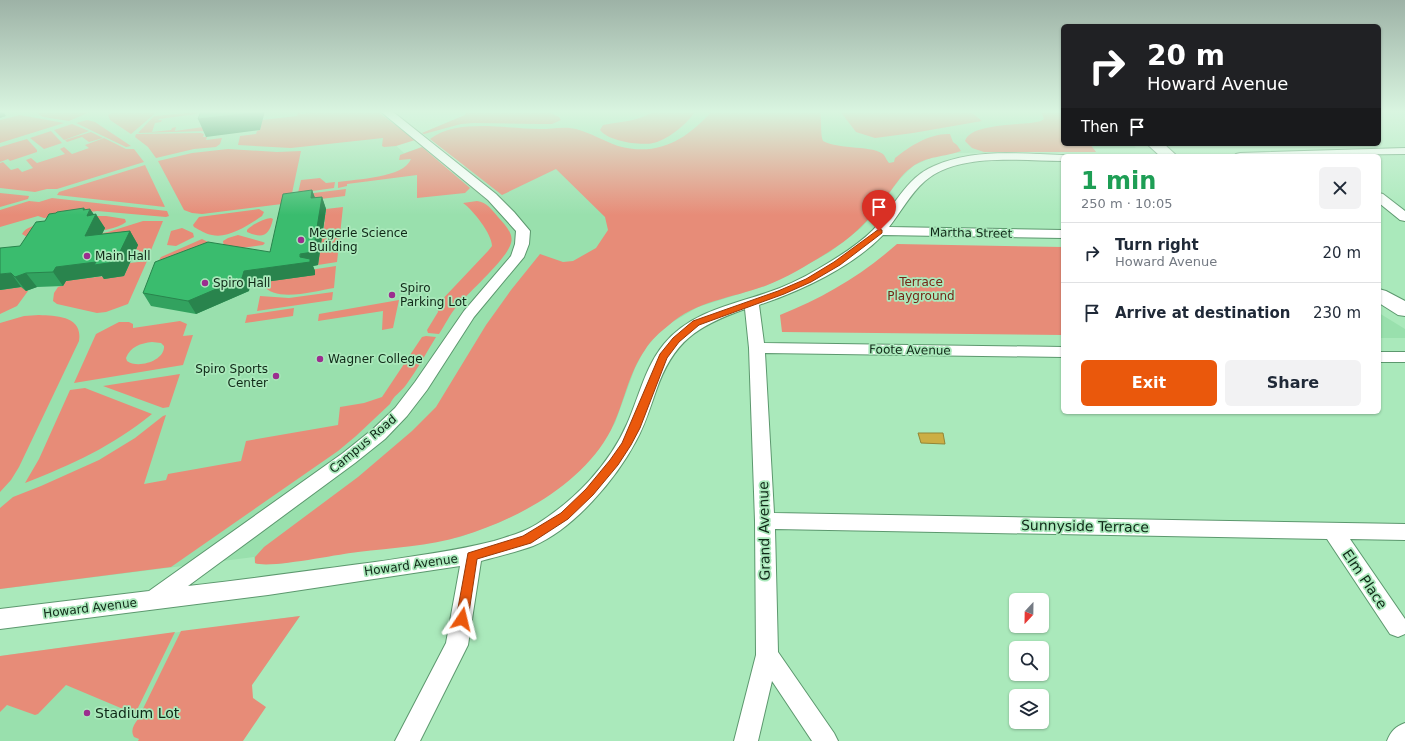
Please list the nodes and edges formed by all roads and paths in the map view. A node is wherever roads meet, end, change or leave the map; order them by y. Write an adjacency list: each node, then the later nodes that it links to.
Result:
1 (428, 146): 24 (street, Campus Road)
2 (1158, 146): 5 (main road)
3 (1313, 146): 6 (street)
4 (1405, 151): 7 (street)
5 (1168, 154)
6 (1323, 154)
7 (1344, 154)
8 (1061, 158): 11 (street, Howard Avenue)
9 (1381, 199): 10 (street)
10 (1405, 217)
11 (879, 231): 12 (street, Martha Street); 14 (street, Howard Avenue)
12 (1061, 234)
13 (1381, 296): 15 (main road)
14 (752, 303): 16 (street, Grand Avenue); 23 (street, Howard Avenue)
15 (1405, 310)
16 (758, 348): 17 (street, Foote Avenue); 20 (street, Grand Avenue)
17 (1061, 352)
18 (1381, 357): 19 (street)
19 (1405, 357)
20 (765, 521): 21 (street, Sunnyside Terrace); 27 (street, Grand Avenue)
21 (1333, 531): 22 (street, Sunnyside Terrace); 26 (street, Elm Place)
22 (1405, 532)
23 (472, 556): 24 (street, Howard Avenue); 29 (street)
24 (154, 600): 25 (street, Howard Avenue)
25 (0, 618)
26 (1398, 627)
27 (767, 655): 30 (street, Grand Avenue); 31 (street)
28 (1405, 735): 32 (street)
29 (408, 741)
30 (746, 741)
31 (826, 741)
32 (1399, 741)

